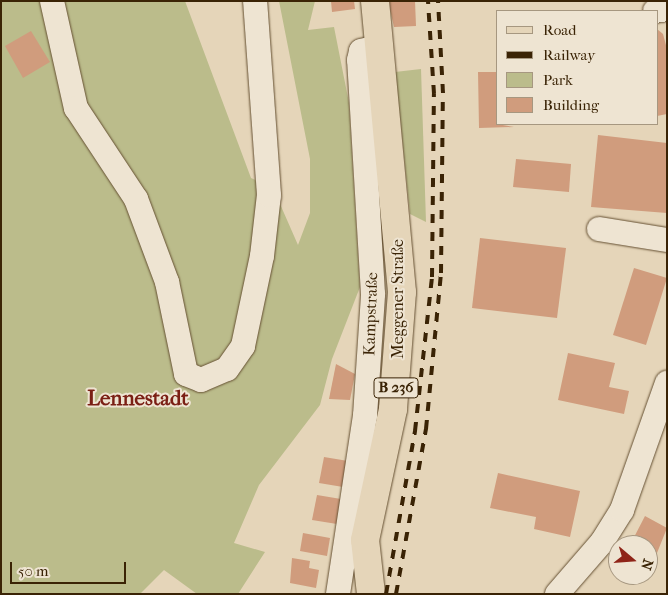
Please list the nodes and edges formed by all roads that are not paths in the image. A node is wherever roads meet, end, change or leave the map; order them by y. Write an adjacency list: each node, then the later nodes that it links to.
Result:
1 (52, 1): 2 (street)
2 (255, 1)
3 (375, 1): 4 (main road, Meggener Straße / B 236)
4 (379, 47): 8 (main road, Meggener Straße / B 236); 9 (street, Kampstraße)
5 (600, 229): 6 (street)
6 (667, 240)
7 (667, 383): 10 (street)
8 (370, 591)
9 (338, 594)
10 (557, 594)

